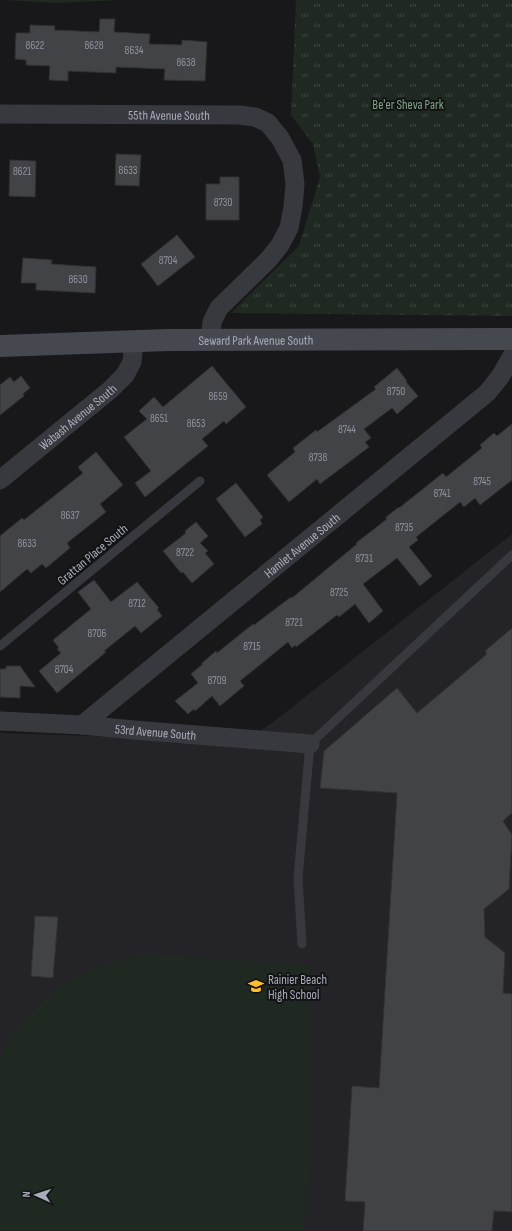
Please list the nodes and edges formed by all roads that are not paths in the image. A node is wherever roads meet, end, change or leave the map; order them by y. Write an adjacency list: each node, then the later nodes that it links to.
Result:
1 (0, 114): 3 (street, 55th Avenue South)
2 (512, 339): 3 (street, Seward Park Avenue South)
3 (210, 340): 4 (street, Seward Park Avenue South)
4 (134, 341): 5 (street, Seward Park Avenue South); 7 (street, Wabash Avenue South)
5 (0, 346)
6 (512, 356): 12 (street, Hamlet Avenue South)
7 (0, 480)
8 (200, 481): 10 (lane, Grattan Place South)
9 (512, 555): 13 (lane)
10 (0, 646)
11 (0, 721): 12 (street, 53rd Avenue South)
12 (82, 725): 13 (street, 53rd Avenue South)
13 (310, 744): 14 (lane)
14 (302, 944)

